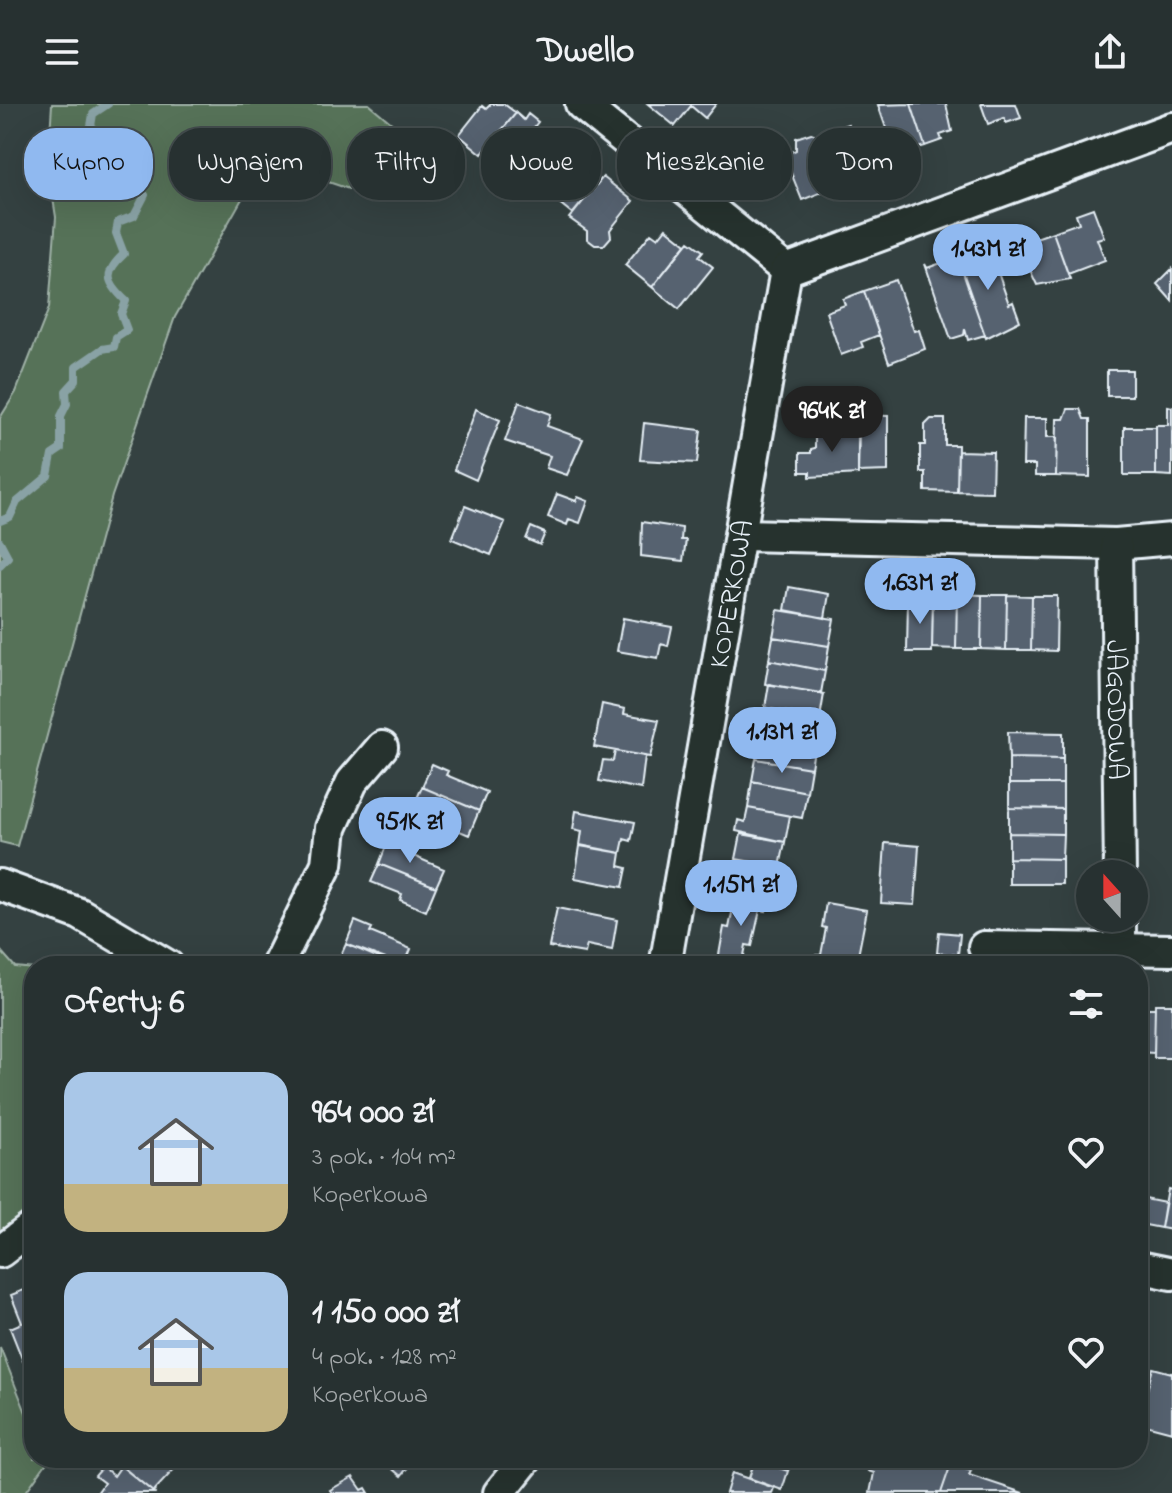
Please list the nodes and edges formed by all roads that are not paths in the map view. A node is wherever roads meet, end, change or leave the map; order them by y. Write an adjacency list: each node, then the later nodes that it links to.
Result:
1 (581, 104): 3 (street)
2 (1172, 128): 3 (street)
3 (786, 270): 4 (street, KOPERKOWA)
4 (742, 535): 6 (street); 16 (street, KOPERKOWA)
5 (1172, 539): 6 (street)
6 (1116, 544): 8 (street, JAGODOWA)
7 (382, 747): 15 (street)
8 (1120, 860)
9 (0, 885): 14 (street)
10 (1120, 932): 12 (street)
11 (984, 947): 12 (street)
12 (1120, 949): 13 (street)
13 (1172, 950)
14 (151, 956)
15 (282, 956)
16 (666, 956)
17 (24, 1234): 18 (street)
18 (0, 1252)
19 (1148, 1269): 20 (street)
20 (1172, 1274)

